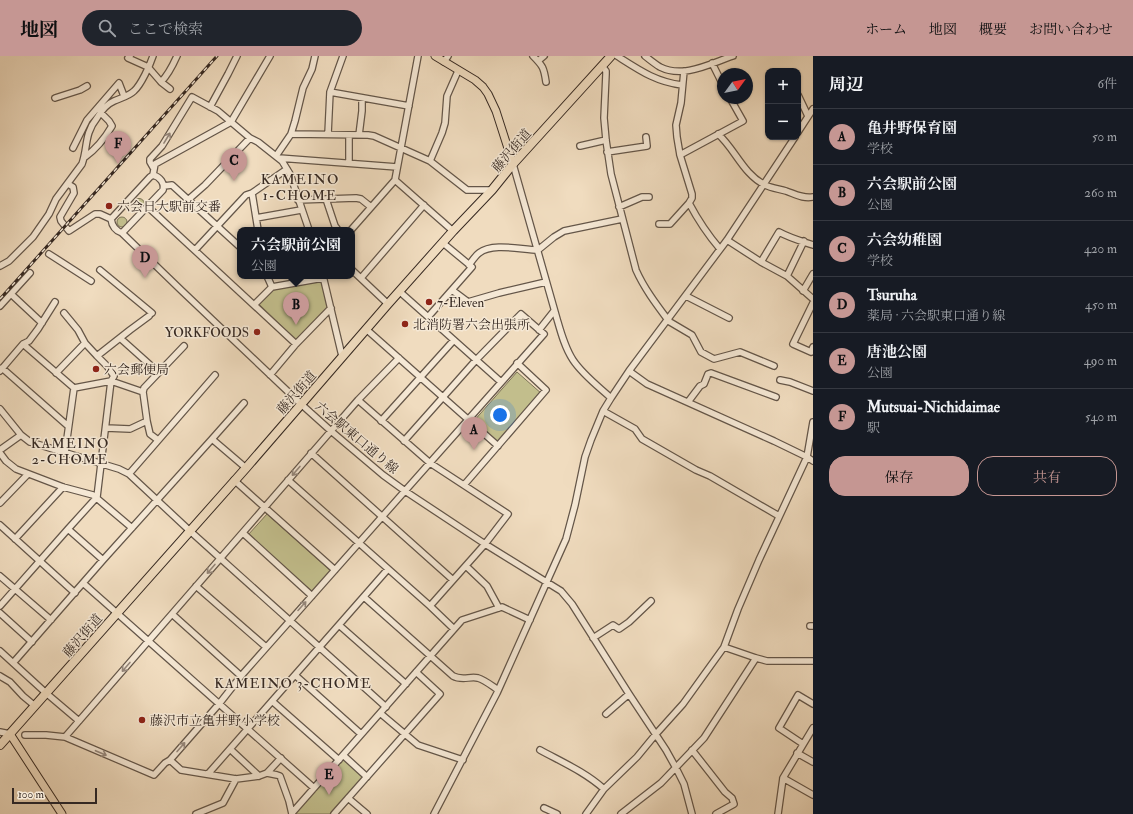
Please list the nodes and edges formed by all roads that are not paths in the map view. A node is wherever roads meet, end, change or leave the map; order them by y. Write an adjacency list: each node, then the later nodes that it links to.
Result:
1 (130, 56): 19 (street)
2 (153, 56): 19 (street)
3 (177, 56): 23 (street)
4 (237, 56): 35 (street)
5 (315, 56): 41 (street)
6 (343, 56): 28 (street)
7 (418, 56): 34 (street)
8 (435, 56): 15 (main road)
9 (533, 56): 16 (street)
10 (544, 56): 16 (street)
11 (645, 56): 21 (street)
12 (734, 56): 17 (street)
13 (268, 57): 39 (street)
14 (611, 57): 18 (highway, 藤沢街道); 25 (street)
15 (446, 59): 20 (main road)
16 (538, 61): 24 (street)
17 (712, 63): 21 (street); 22 (street)
18 (602, 66): 48 (street); 59 (highway, 藤沢街道)
19 (148, 67): 23 (street); 29 (street)
20 (458, 71): 57 (street); 59 (main road)
21 (684, 71): 25 (street)
22 (717, 73)
23 (161, 82): 27 (street)
24 (546, 82)
25 (682, 84): 54 (street)
26 (87, 86): 30 (street)
27 (170, 89)
28 (330, 92): 31 (street); 42 (street)
29 (124, 96): 37 (street); 51 (street)
30 (55, 98)
31 (362, 98): 34 (street); 45 (street)
32 (801, 101): 38 (street)
33 (734, 104): 43 (street)
34 (409, 106): 52 (street)
35 (210, 107): 39 (street); 61 (street, one-way to 35)
36 (813, 109): 38 (street)
37 (100, 113): 55 (street); 55 (street)
38 (808, 116): 40 (street)
39 (231, 122): 47 (street); 61 (street)
40 (801, 127)
41 (291, 134): 42 (street); 56 (street)
42 (328, 134): 44 (street)
43 (718, 134): 54 (street); 66 (street)
44 (349, 135): 45 (street); 58 (street)
45 (359, 135): 52 (street)
46 (646, 137): 53 (street)
47 (250, 138): 56 (street); 72 (street)
48 (606, 140): 50 (street); 53 (street)
49 (793, 140): 66 (street)
50 (580, 146)
51 (73, 148)
52 (401, 148): 57 (street); 60 (street)
53 (608, 152): 79 (street)
54 (680, 155): 75 (street)
55 (85, 157): 65 (street)
56 (277, 157): 58 (street); 62 (street)
57 (430, 161): 68 (street)
58 (349, 163): 60 (street)
59 (513, 164): 68 (highway, 藤沢街道); 99 (street)
60 (397, 167): 64 (street)
61 (154, 169): 63 (street)
62 (287, 169): 69 (street); 74 (street)
63 (153, 175): 67 (street); 82 (street)
64 (394, 180): 76 (street); 78 (street)
65 (68, 184): 82 (street); 103 (street)
66 (764, 185): 71 (street); 92 (street)
67 (164, 186): 72 (street); 77 (street)
68 (492, 190): 90 (highway, 藤沢街道)
69 (252, 193): 81 (street); 85 (street)
70 (649, 197): 79 (street)
71 (813, 197)
72 (189, 199): 85 (street)
73 (326, 199): 74 (street); 78 (street); 88 (street)
74 (298, 200): 80 (street)
75 (689, 203): 84 (street); 97 (street)
76 (424, 205): 90 (street); 109 (street)
77 (148, 207): 91 (street); 98 (street)
78 (371, 207): 89 (street)
79 (620, 207): 83 (street)
80 (301, 210): 81 (street); 87 (street)
81 (256, 218): 86 (street)
82 (111, 219): 91 (street, 六会駅東口通り線)
83 (622, 219): 99 (street); 132 (street)
84 (659, 224)
85 (217, 226): 95 (street); 98 (street)
86 (258, 227)
87 (308, 227)
88 (336, 227)
89 (354, 227)
90 (453, 231): 94 (highway, 藤沢街道)
91 (122, 233): 153 (street, 六会駅東口通り線)
92 (727, 240): 97 (street); 101 (street)
93 (804, 242): 96 (street); 101 (street); 108 (street)
94 (443, 243): 102 (street); 117 (highway, 藤沢街道)
95 (237, 244)
96 (813, 245)
97 (720, 249): 120 (street)
98 (195, 250): 124 (street)
99 (538, 250): 102 (street); 114 (street)
100 (49, 254): 113 (street)
101 (761, 262): 108 (street)
102 (469, 265): 116 (street)
103 (0, 266)
104 (100, 270): 136 (street)
105 (30, 273): 119 (street)
106 (355, 273): 109 (street)
107 (813, 274): 118 (street)
108 (787, 276): 118 (street)
109 (361, 278): 125 (street)
110 (268, 279): 115 (street)
111 (313, 279): 115 (street)
112 (324, 279): 127 (street)
113 (91, 281)
114 (546, 282): 116 (street); 128 (street)
115 (272, 287): 124 (street)
116 (452, 290): 130 (street)
117 (399, 291): 125 (highway, 藤沢街道); 130 (street)
118 (804, 291): 121 (street)
119 (11, 294): 126 (street); 133 (street)
120 (686, 296): 131 (street); 132 (street)
121 (813, 299)
122 (55, 302): 133 (street)
123 (813, 303): 142 (street)
124 (255, 304): 140 (street)
125 (388, 304): 134 (highway, 藤沢街道)
126 (0, 306)
127 (331, 308): 140 (street); 144 (street)
128 (554, 310): 135 (street); 163 (street)
129 (64, 313): 138 (street)
130 (428, 317): 137 (street)
131 (729, 318)
132 (668, 320): 148 (street); 150 (street)
133 (42, 323): 139 (street)
134 (366, 329): 144 (highway, 藤沢街道); 145 (street)
135 (539, 330): 146 (street); 147 (street)
136 (120, 338): 143 (street); 151 (street)
137 (454, 340): 146 (street); 155 (street)
138 (85, 343): 143 (street); 152 (street)
139 (23, 344): 149 (street); 152 (street)
140 (296, 344): 153 (street)
141 (184, 346): 151 (street)
142 (813, 347)
143 (97, 356): 157 (street)
144 (342, 356): 168 (highway, 藤沢街道)
145 (399, 358): 155 (street); 165 (street)
146 (476, 360): 158 (street); 162 (street)
147 (517, 364): 158 (street); 182 (street)
148 (774, 366)
149 (1, 370): 175 (street)
150 (629, 371): 163 (street); 166 (street)
151 (158, 372): 161 (street)
152 (56, 373): 159 (street)
153 (270, 374): 168 (street, 六会駅東口通り線)
154 (215, 375): 180 (street)
155 (420, 377): 162 (street); 173 (street)
156 (780, 380): 160 (street)
157 (111, 381): 159 (street); 161 (street); 176 (street)
158 (501, 382): 171 (street)
159 (74, 388): 175 (street)
160 (813, 391)
161 (143, 392): 172 (street)
162 (443, 398): 171 (street); 181 (street)
163 (611, 398): 170 (street)
164 (776, 398): 166 (street)
165 (358, 400): 173 (street); 177 (street)
166 (688, 402): 187 (street)
167 (244, 403): 179 (street)
168 (301, 404): 177 (street, 六会駅東口通り線); 191 (highway, 藤沢街道)
169 (0, 409): 178 (street)
170 (603, 411): 204 (street); 221 (street)
171 (468, 420): 182 (street); 189 (street)
172 (147, 421): 176 (street); 180 (street)
173 (381, 421): 181 (street)
174 (813, 422): 187 (street)
175 (68, 426): 185 (street)
176 (106, 428): 190 (street)
177 (331, 431): 186 (street); 198 (street, 六会駅東口通り線)
178 (22, 435): 183 (street); 185 (street)
179 (212, 439): 191 (street); 200 (street)
180 (158, 440): 193 (street)
181 (404, 441): 189 (street)
182 (498, 446): 196 (street)
183 (0, 450)
184 (0, 453): 192 (street)
185 (65, 453): 190 (street)
186 (311, 454): 195 (street, one-way to 195); 203 (street)
187 (807, 457): 188 (street); 204 (street)
188 (813, 462)
189 (430, 463): 196 (street); 198 (street)
190 (102, 464): 193 (street); 199 (street)
191 (246, 468): 194 (highway, 藤沢街道)
192 (28, 474): 197 (street); 201 (street)
193 (128, 474): 200 (street)
194 (234, 480): 202 (street); 208 (highway, 藤沢街道)
195 (288, 480): 202 (street); 211 (street)
196 (464, 485): 212 (street)
197 (63, 487): 199 (street); 210 (street)
198 (405, 491): 203 (street); 212 (street, 六会駅東口通り線)
199 (97, 497): 206 (street); 207 (street)
200 (156, 500): 206 (street); 208 (street)
201 (0, 503)
202 (265, 507): 209 (street); 218 (street)
203 (382, 516): 211 (street); 220 (street)
204 (779, 516): 245 (street)
205 (0, 525): 210 (street)
206 (132, 528): 214 (street)
207 (68, 529): 214 (street); 215 (street)
208 (190, 531): 213 (street); 233 (highway, 藤沢街道)
209 (242, 533): 213 (street); 226 (street)
210 (15, 538): 215 (street)
211 (358, 543): 217 (street); 218 (street)
212 (485, 544): 216 (street); 221 (street, 六会駅東口通り線)
213 (220, 558): 223 (street, one-way to 223); 237 (street)
214 (103, 560): 222 (street)
215 (39, 561): 224 (street); 225 (street)
216 (466, 566): 220 (street); 231 (street)
217 (388, 569): 227 (street); 230 (street)
218 (335, 570): 226 (street)
219 (0, 576): 224 (street)
220 (453, 580): 230 (street)
221 (547, 582): 236 (street); 240 (street, 六会駅東口通り線)
222 (83, 583): 225 (street); 233 (street)
223 (196, 586): 234 (street); 243 (street)
224 (15, 589): 229 (street); 235 (street)
225 (75, 592): 235 (street)
226 (312, 596): 237 (street, one-way to 226)
227 (364, 597): 238 (street); 247 (street)
228 (651, 601): 240 (street)
229 (0, 606)
230 (430, 606): 239 (street)
231 (499, 608): 236 (street); 239 (street)
232 (0, 613): 242 (street)
233 (116, 613): 241 (street); 257 (highway, 藤沢街道)
234 (172, 614): 241 (street); 253 (street)
235 (51, 620): 242 (street)
236 (530, 620): 256 (street)
237 (290, 621): 243 (street); 244 (street)
238 (339, 625): 244 (street); 255 (street)
239 (454, 629): 247 (street)
240 (593, 638): 258 (street, 六会駅東口通り線)
241 (148, 641): 260 (street); 266 (street, one-way to 266)
242 (32, 642): 250 (street)
243 (266, 647): 253 (street)
244 (319, 647): 254 (street); 263 (street)
245 (724, 647): 248 (street); 273 (street)
246 (0, 651): 250 (street)
247 (430, 656): 251 (street); 256 (street)
248 (756, 658): 249 (street); 280 (street)
249 (813, 661)
250 (13, 663): 257 (street)
251 (416, 672): 255 (street); 272 (street)
252 (0, 676): 262 (street)
253 (241, 676): 260 (street)
254 (295, 676): 259 (street); 271 (street)
255 (406, 684): 263 (street)
256 (498, 690): 285 (street)
257 (46, 693): 262 (highway, 藤沢街道); 266 (street)
258 (629, 694): 265 (street); 273 (street, 六会駅東口通り線)
259 (272, 701): 267 (street); 283 (street)
260 (219, 704): 267 (street); 284 (street, one-way to 260)
261 (813, 704): 276 (street)
262 (35, 706): 270 (highway, 藤沢街道)
263 (386, 707): 264 (street)
264 (380, 713): 271 (street); 272 (street)
265 (606, 714)
266 (79, 721): 275 (street)
267 (247, 729): 278 (street); 282 (street)
268 (812, 731): 276 (street)
269 (0, 732): 270 (street)
270 (10, 734): 277 (highway, 藤沢街道); 300 (main road)
271 (361, 734): 283 (street)
272 (405, 734): 285 (street); 291 (street)
273 (656, 734): 287 (street, 六会駅東口通り線); 295 (street)
274 (25, 735): 275 (street)
275 (65, 737): 284 (street, one-way to 284)
276 (803, 744): 281 (street)
277 (0, 745)
278 (230, 749): 289 (street); 290 (street)
279 (540, 750): 295 (street)
280 (692, 750): 287 (street); 309 (street)
281 (797, 753): 286 (street); 292 (street)
282 (281, 758): 288 (street); 294 (street)
283 (341, 758): 291 (street); 294 (street)
284 (170, 760): 289 (street)
285 (462, 760): 304 (street)
286 (813, 762)
287 (676, 768): 307 (street); 308 (street, 六会駅東口通り線)
288 (267, 773): 290 (street); 299 (street)
289 (208, 774): 293 (street)
290 (259, 776): 293 (street)
291 (367, 777): 297 (street)
292 (783, 778): 296 (street); 310 (street)
293 (236, 779): 301 (street)
294 (314, 788): 299 (street)
295 (604, 789): 306 (street)
296 (813, 795)
297 (348, 798): 302 (street); 303 (street)
298 (544, 808): 305 (street)
299 (292, 813)
300 (62, 814)
301 (196, 814)
302 (334, 814)
303 (367, 814)
304 (434, 814)
305 (557, 814)
306 (586, 814)
307 (621, 814)
308 (692, 814)
309 (716, 814)
310 (778, 814)

